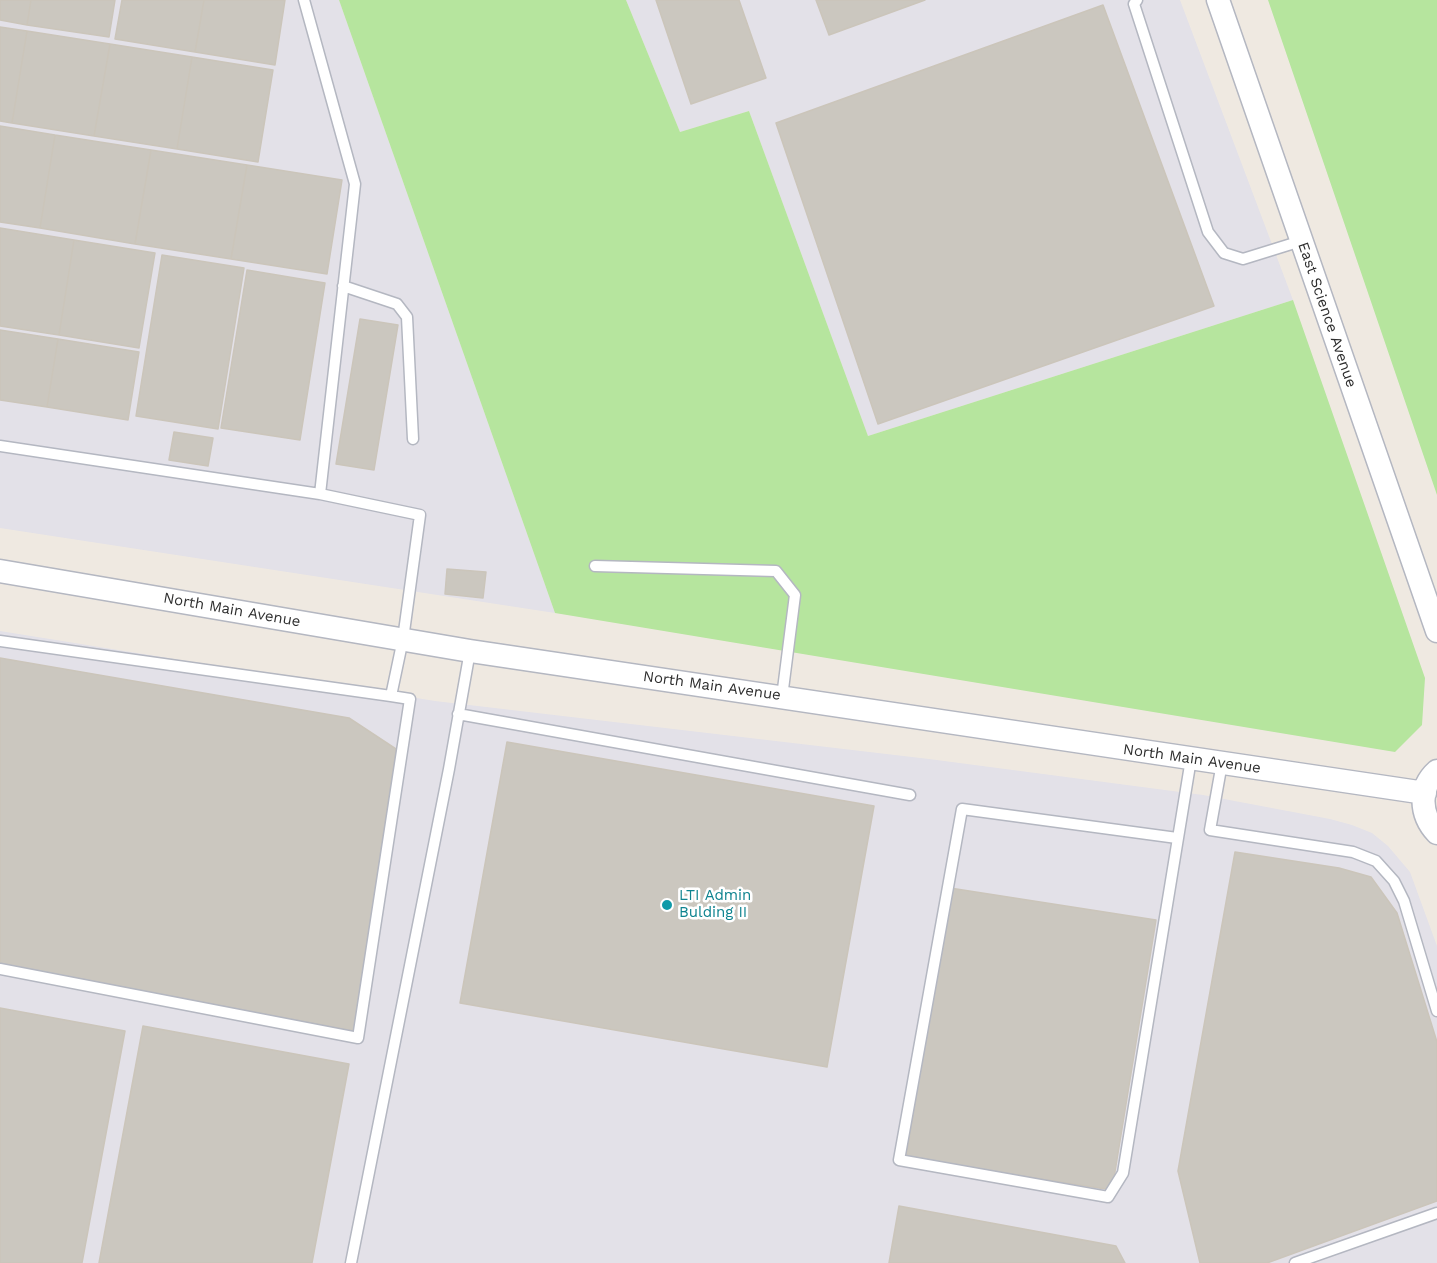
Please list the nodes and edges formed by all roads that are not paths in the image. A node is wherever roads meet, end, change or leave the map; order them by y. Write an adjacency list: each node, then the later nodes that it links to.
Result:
1 (304, 0): 5 (lane)
2 (1137, 0): 4 (lane)
3 (1218, 0): 4 (street, East Science Avenue)
4 (1301, 241): 11 (street, East Science Avenue)
5 (343, 286): 6 (lane); 8 (lane)
6 (413, 439)
7 (0, 446): 8 (lane)
8 (320, 494): 12 (lane)
9 (595, 566): 16 (lane)
10 (0, 572): 12 (street, North Main Avenue)
11 (1437, 631)
12 (403, 639): 14 (street, North Main Avenue); 15 (lane)
13 (0, 641): 15 (lane)
14 (470, 651): 16 (street, North Main Avenue); 17 (lane)
15 (391, 696): 25 (lane)
16 (782, 697): 18 (street, North Main Avenue)
17 (459, 714): 22 (lane); 28 (lane)
18 (1191, 759): 19 (street, North Main Avenue); 24 (lane)
19 (1222, 763): 21 (street, North Main Avenue); 26 (lane)
20 (1437, 771): 21 (street)
21 (1425, 792): 23 (street)
22 (910, 795)
23 (1437, 833)
24 (1177, 838): 24 (lane)
25 (0, 969)
26 (1437, 1011)
27 (1437, 1213): 29 (lane)
28 (351, 1263)
29 (1295, 1263)

